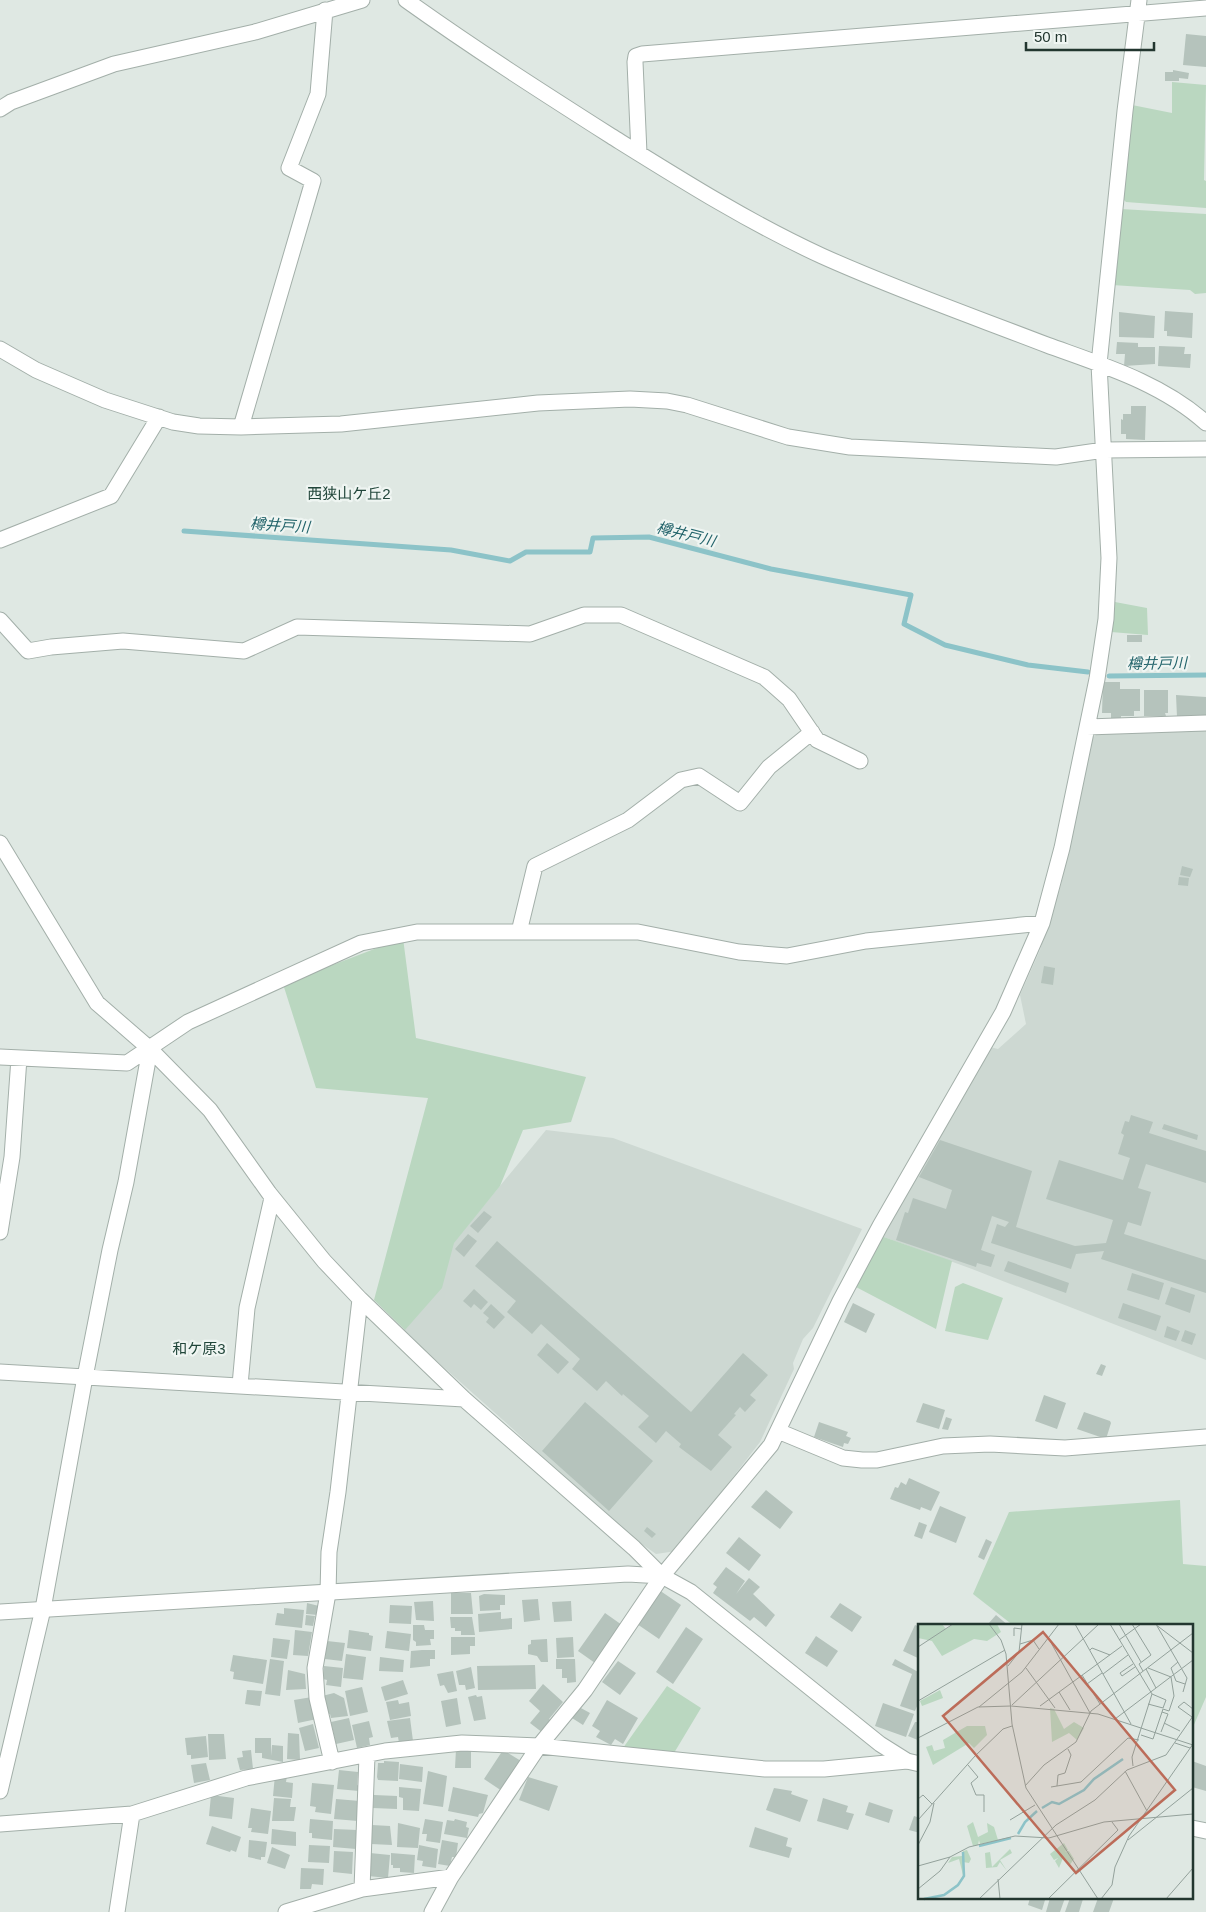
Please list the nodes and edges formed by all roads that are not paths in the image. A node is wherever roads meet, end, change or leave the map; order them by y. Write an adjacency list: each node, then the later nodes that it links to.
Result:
1 (362, 0): 5 (street)
2 (406, 0): 7 (street)
3 (1138, 6): 4 (street); 7 (street); 9 (street)
4 (1206, 8)
5 (325, 10): 6 (street); 12 (street)
6 (0, 109)
7 (639, 154): 9 (street)
8 (0, 349): 10 (street)
9 (1099, 364): 11 (street); 14 (street)
10 (159, 417): 12 (street); 15 (street)
11 (1206, 422)
12 (241, 428): 14 (street)
13 (1206, 449): 14 (street)
14 (1104, 450): 18 (street)
15 (0, 540)
16 (0, 620): 19 (street)
17 (1206, 723): 18 (street)
18 (1087, 727): 23 (street)
19 (812, 732): 20 (street); 24 (street)
20 (860, 761)
21 (0, 843): 22 (street)
22 (6, 864): 25 (street)
23 (1042, 924): 24 (street); 36 (street)
24 (519, 932): 25 (street)
25 (150, 1049): 27 (street); 28 (street); 32 (street)
26 (0, 1057): 27 (street)
27 (19, 1058): 29 (street)
28 (272, 1198): 30 (street); 33 (street)
29 (0, 1232)
30 (360, 1299): 34 (street); 35 (street)
31 (0, 1372): 32 (street)
32 (85, 1376): 33 (street); 40 (street)
33 (240, 1385): 34 (street)
34 (350, 1392): 35 (street); 39 (street)
35 (464, 1399): 38 (street)
36 (778, 1431): 37 (street); 38 (street)
37 (1206, 1437)
38 (662, 1576): 39 (street); 42 (street); 45 (street)
39 (328, 1592): 40 (street); 44 (street)
40 (43, 1609): 41 (street); 46 (street)
41 (0, 1612)
42 (539, 1746): 43 (street); 45 (street); 49 (street)
43 (367, 1756): 44 (street); 50 (street)
44 (332, 1762): 47 (street)
45 (914, 1762)
46 (0, 1791)
47 (132, 1814): 48 (street); 51 (street)
48 (0, 1824)
49 (451, 1877): 50 (street); 53 (street)
50 (362, 1889): 52 (street)
51 (117, 1912)
52 (286, 1912)
53 (432, 1912)

